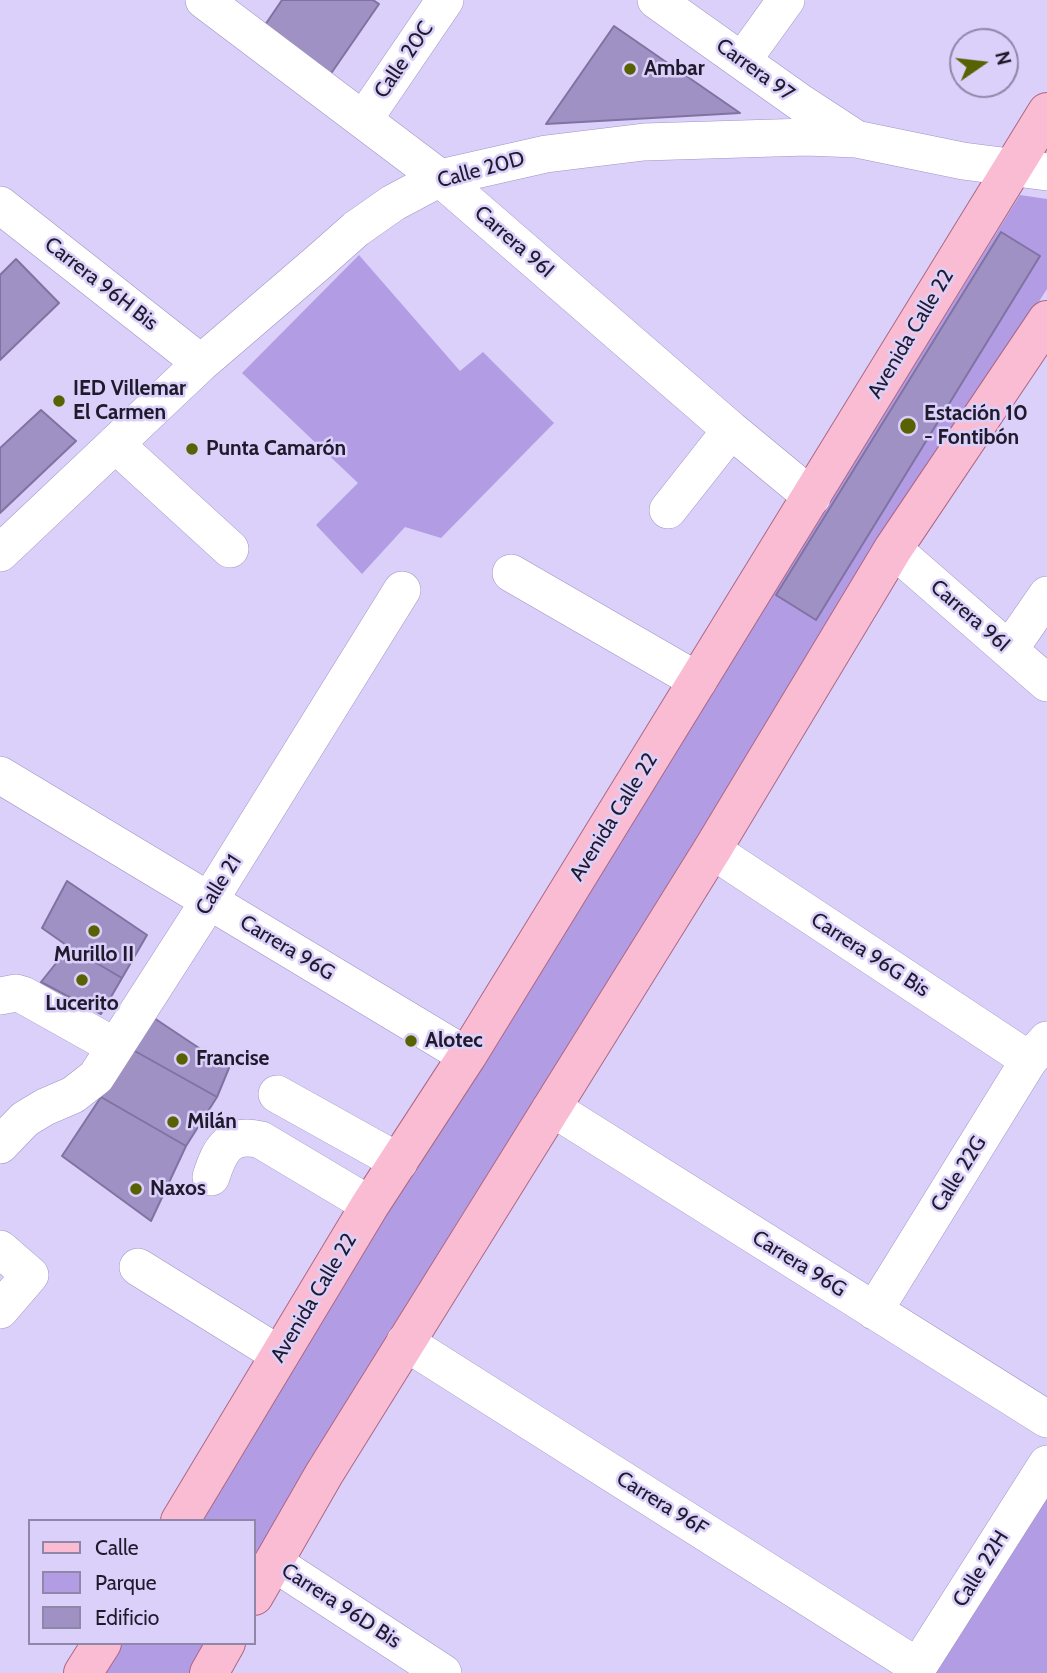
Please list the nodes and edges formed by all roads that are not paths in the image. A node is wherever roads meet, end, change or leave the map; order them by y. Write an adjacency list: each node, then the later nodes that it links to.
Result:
1 (204, 0): 7 (street, Carrera 96I)
2 (444, 0): 7 (street, Calle 20C)
3 (656, 0): 5 (street, Carrera 97)
4 (786, 0): 5 (street)
5 (742, 61): 8 (street, Carrera 97)
6 (1047, 112): 9 (main road, Avenida Calle 22)
7 (364, 119): 10 (street, Carrera 96I)
8 (856, 139): 9 (street, Calle 20D); 10 (street, Calle 20D)
9 (1030, 169): 16 (main road, Avenida Calle 22)
10 (440, 178): 13 (street, Calle 20D); 14 (street, Carrera 96I)
11 (0, 205): 13 (street, Carrera 96H Bis)
12 (1047, 320): 19 (main road)
13 (201, 363): 15 (street, Calle 20D)
14 (731, 430): 16 (street, Carrera 96I); 17 (street)
15 (115, 444): 18 (street); 20 (street, Calle 20D)
16 (812, 497): 25 (main road, Avenida Calle 22)
17 (668, 510)
18 (230, 549)
19 (893, 549): 24 (street, Carrera 96I); 28 (main road)
20 (0, 553)
21 (511, 573): 25 (street)
22 (402, 590): 29 (street, Calle 21)
23 (1047, 595): 24 (street)
24 (1009, 650): 26 (street, Carrera 96I)
25 (698, 681): 33 (main road, Avenida Calle 22)
26 (1047, 683)
27 (0, 775): 29 (street, Carrera 96G)
28 (712, 850): 32 (street, Carrera 96G Bis); 35 (main road)
29 (209, 901): 31 (street, Calle 21); 33 (street, Carrera 96G)
30 (0, 996): 31 (street)
31 (114, 1046): 36 (street, Calle 21)
32 (1038, 1050): 43 (street, Calle 22G)
33 (467, 1056): 37 (main road, Avenida Calle 22)
34 (277, 1094): 37 (street)
35 (550, 1110): 43 (street, Carrera 96G); 44 (main road)
36 (0, 1145)
37 (399, 1162): 39 (main road, Avenida Calle 22)
38 (211, 1177): 39 (street)
39 (370, 1205): 45 (main road, Avenida Calle 22)
40 (0, 1249): 42 (street)
41 (138, 1267): 45 (street)
42 (0, 1310)
43 (874, 1311): 46 (street, Carrera 96G)
44 (405, 1342): 49 (main road); 53 (street, Carrera 96F)
45 (280, 1355): 48 (main road, Avenida Calle 22)
46 (1047, 1419)
47 (1047, 1464): 53 (street, Calle 22H)
48 (181, 1519)
49 (274, 1562): 50 (main road); 56 (street, Carrera 96D Bis)
50 (256, 1593)
51 (101, 1645): 54 (main road)
52 (225, 1645): 55 (main road)
53 (916, 1670)
54 (83, 1673)
55 (209, 1673)
56 (443, 1673)

